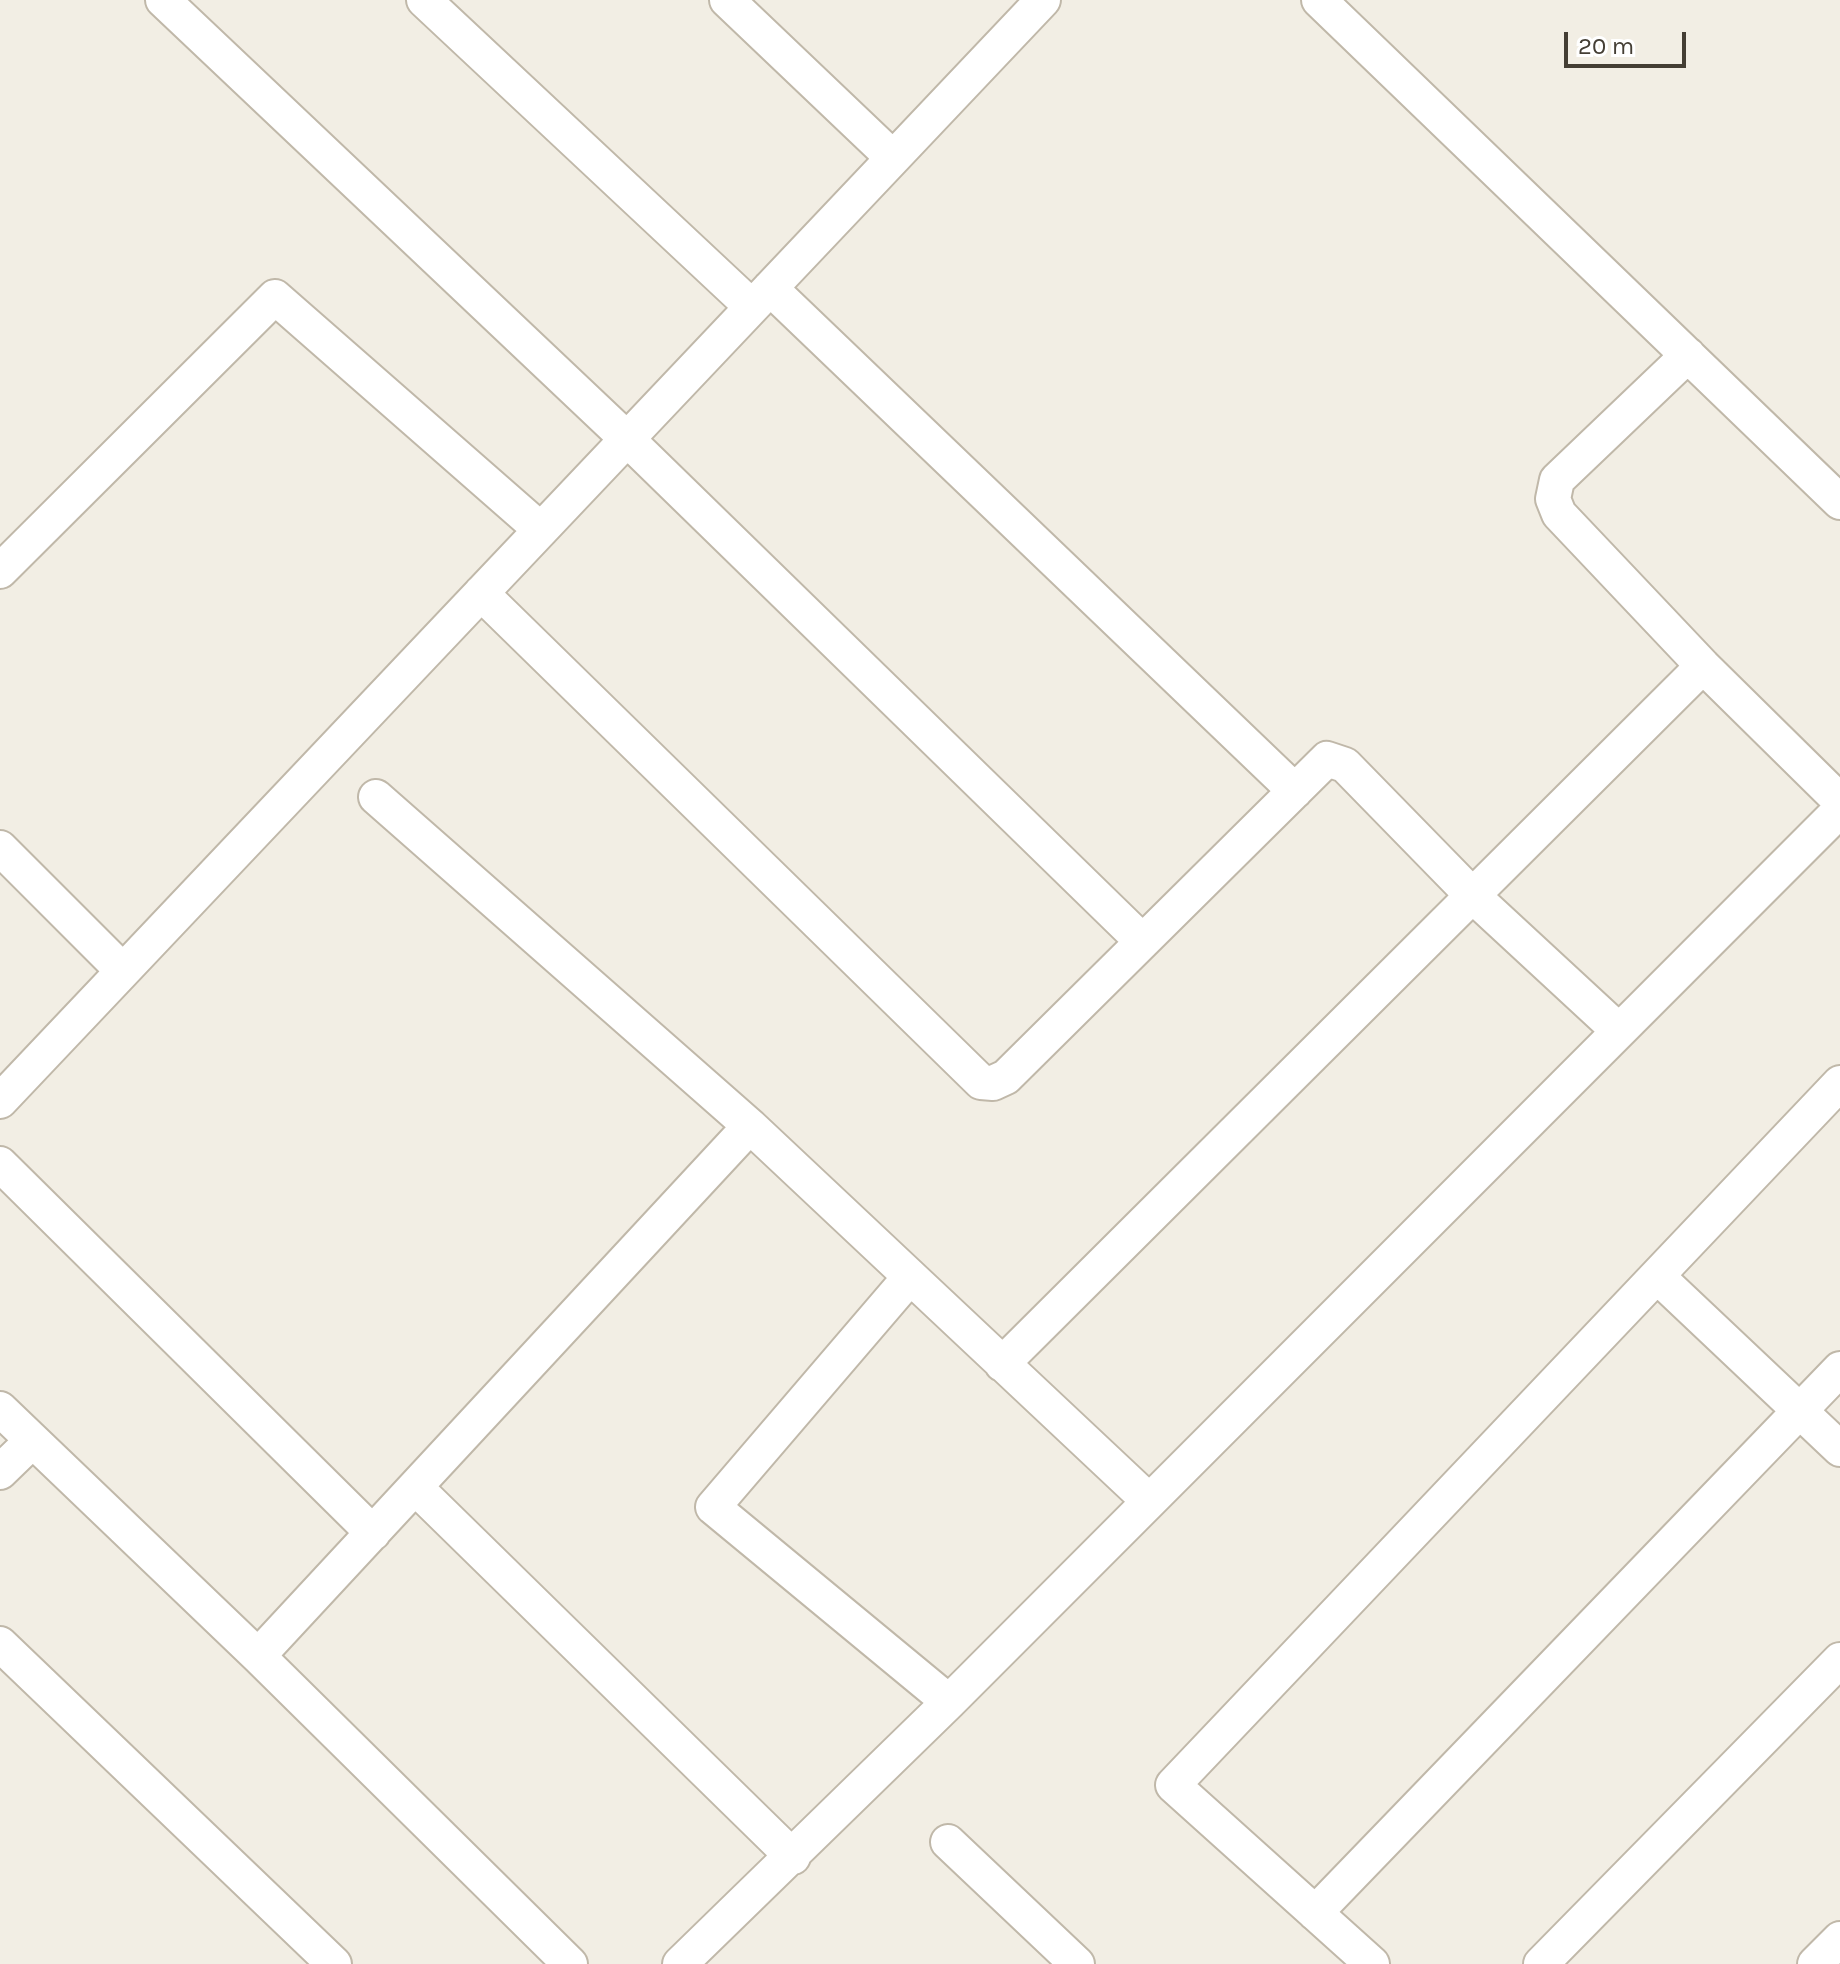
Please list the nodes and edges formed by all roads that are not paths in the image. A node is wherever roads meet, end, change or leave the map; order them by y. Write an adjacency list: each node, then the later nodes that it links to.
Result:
1 (163, 0): 9 (street)
2 (424, 0): 7 (street)
3 (727, 0): 6 (street)
4 (1043, 0): 6 (street)
5 (1319, 0): 8 (street)
6 (893, 158): 7 (street)
7 (761, 298): 9 (street); 15 (street)
8 (1688, 355): 10 (street); 14 (street)
9 (627, 439): 11 (street); 21 (street)
10 (1838, 494)
11 (541, 530): 12 (street); 13 (street)
12 (0, 571)
13 (481, 593): 21 (street); 22 (street)
14 (1703, 666): 17 (street); 20 (street)
15 (1295, 791): 20 (street); 21 (street)
16 (376, 797): 26 (street)
17 (1840, 801)
18 (1840, 810): 23 (street)
19 (0, 848): 22 (street)
20 (1473, 896): 23 (street); 30 (street)
21 (1142, 941)
22 (123, 971): 25 (street)
23 (1619, 1031): 38 (street)
24 (1840, 1083): 28 (street)
25 (0, 1101)
26 (750, 1126): 29 (street); 37 (street)
27 (0, 1164): 39 (street)
28 (1657, 1276): 33 (street); 46 (street)
29 (910, 1277): 30 (street); 43 (street)
30 (1002, 1364): 38 (street)
31 (1840, 1369): 33 (street)
32 (0, 1409): 34 (street)
33 (1800, 1411): 35 (street); 46 (street)
34 (32, 1441): 36 (street); 41 (street)
35 (1840, 1449)
36 (0, 1472)
37 (415, 1487): 39 (street); 45 (street)
38 (1148, 1500): 43 (street)
39 (373, 1533): 41 (street)
40 (0, 1644): 48 (street)
41 (258, 1656): 49 (street)
42 (1840, 1660): 53 (street)
43 (949, 1702): 45 (street)
44 (948, 1842): 51 (street)
45 (793, 1857): 50 (street)
46 (1315, 1913): 52 (street)
47 (1840, 1939): 54 (street)
48 (334, 1964)
49 (569, 1964)
50 (680, 1964)
51 (1077, 1964)
52 (1372, 1964)
53 (1541, 1964)
54 (1815, 1964)

